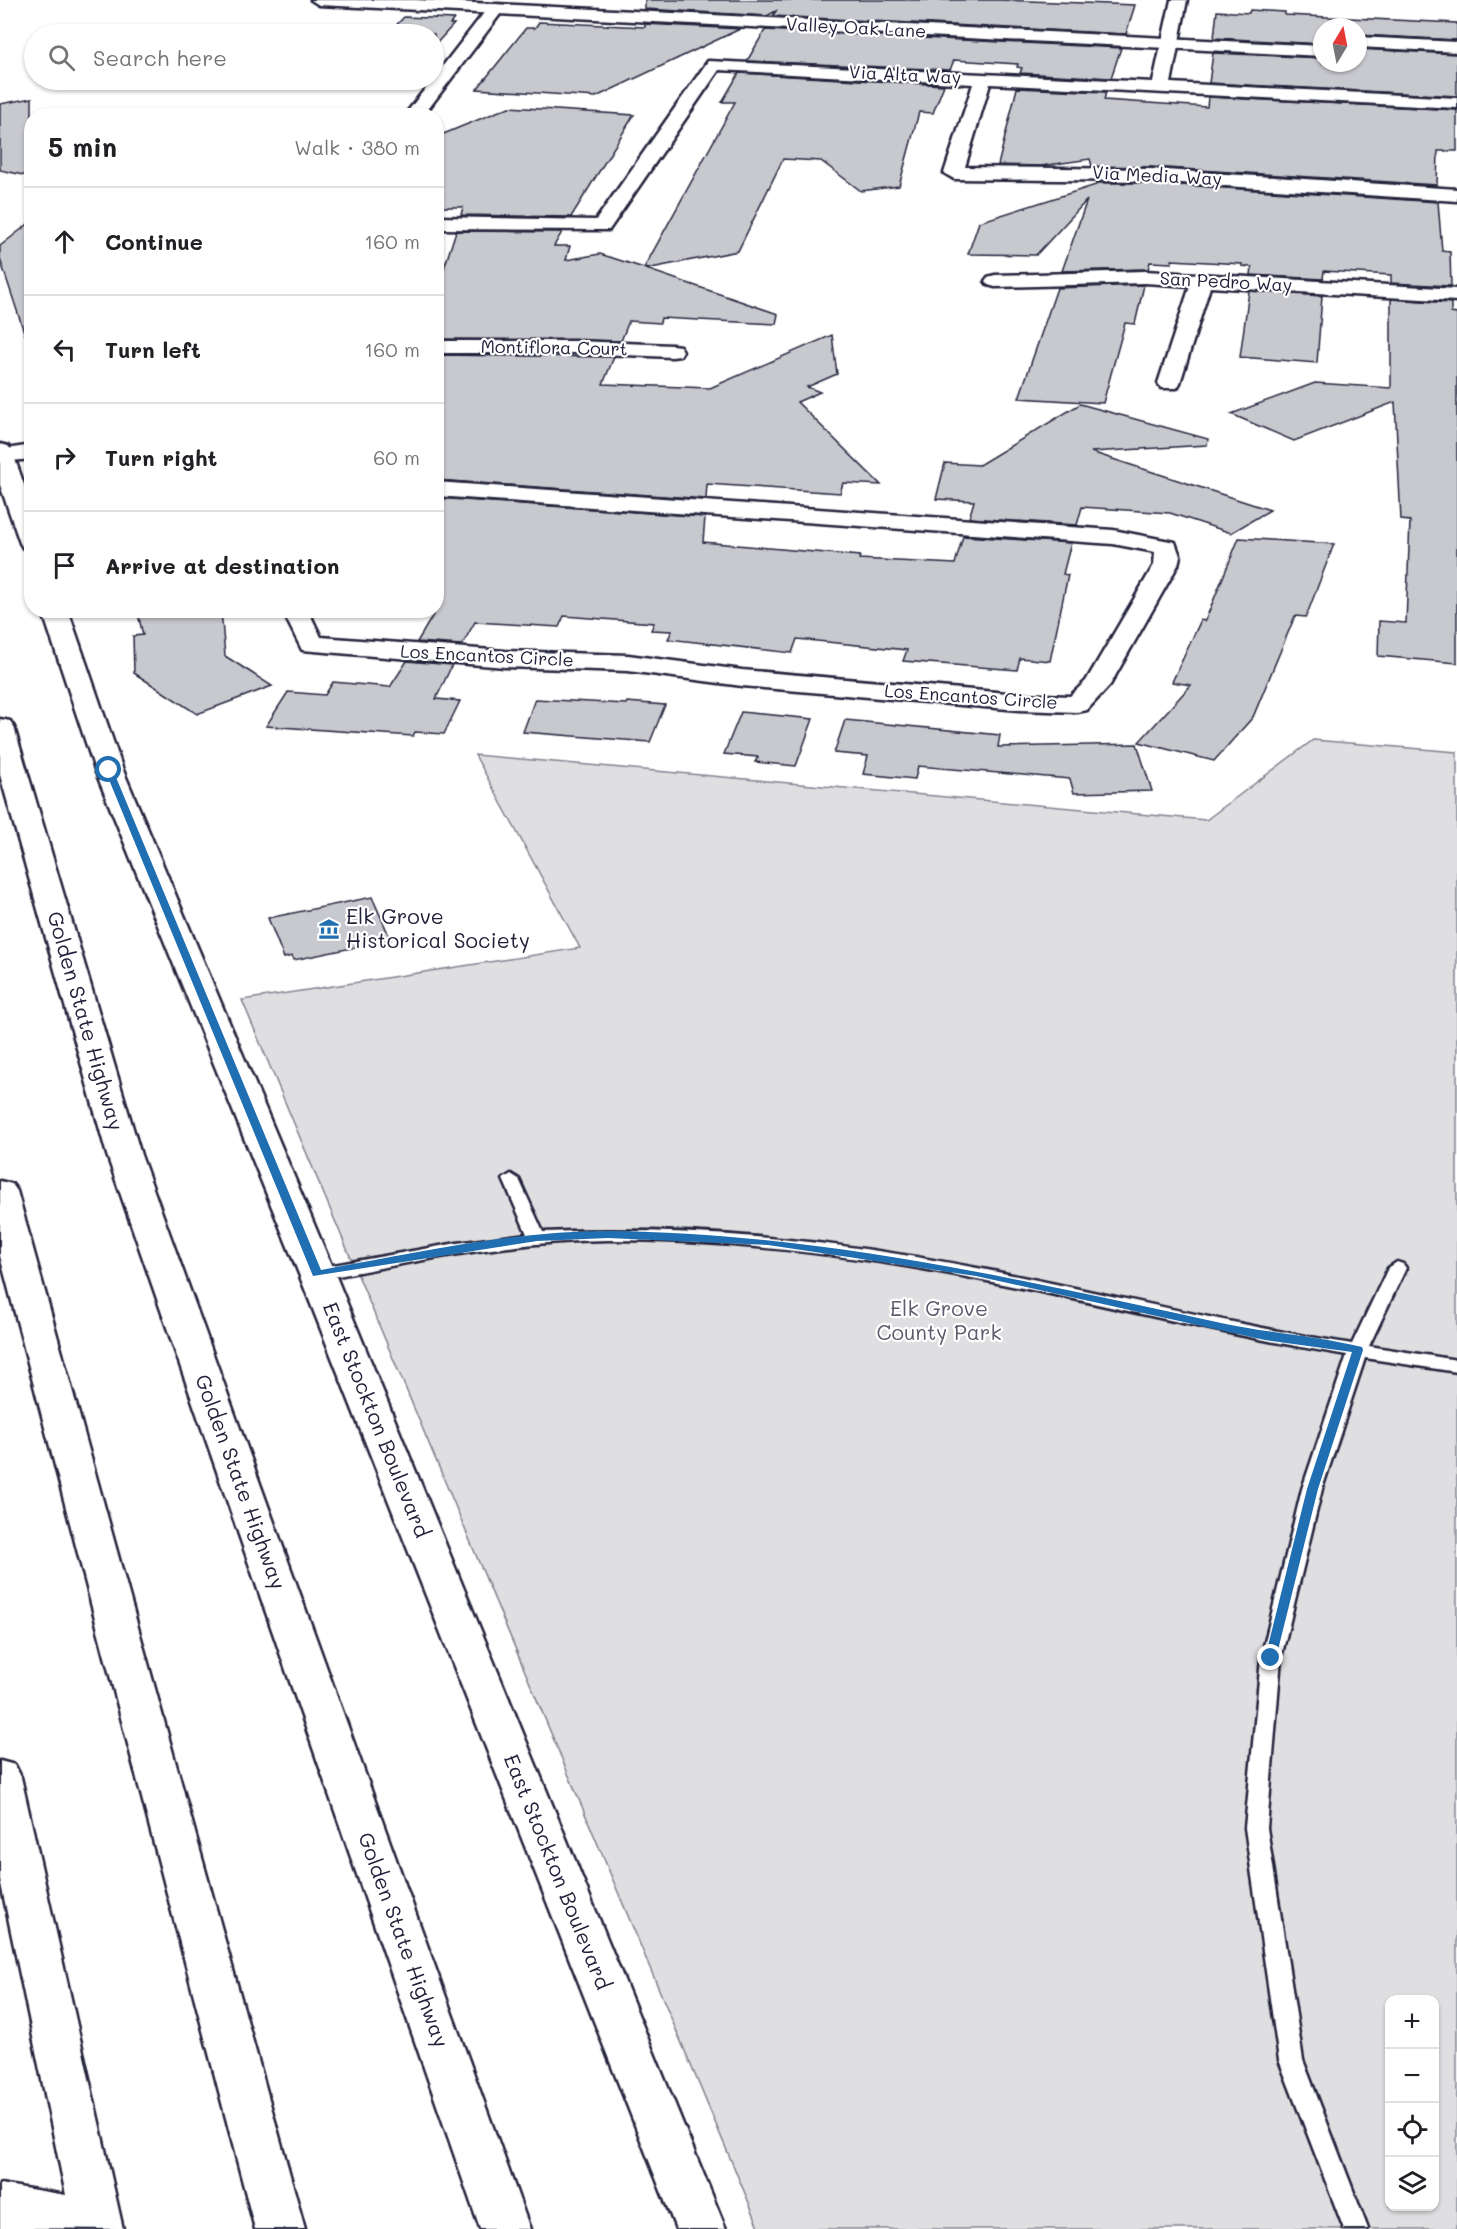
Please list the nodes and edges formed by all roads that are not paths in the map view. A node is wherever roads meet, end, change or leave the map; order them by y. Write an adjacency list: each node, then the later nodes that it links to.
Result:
1 (319, 0): 4 (main road, Valley Oak Lane)
2 (539, 0): 5 (main road, Valley Oak Lane)
3 (1179, 0): 5 (main road)
4 (499, 5): 5 (main road, Valley Oak Lane); 11 (main road)
5 (1173, 38): 6 (main road, Valley Oak Lane); 9 (main road, Valley Oak Lane); 16 (main road)
6 (1313, 40)
7 (1367, 42): 8 (main road)
8 (1457, 47)
9 (1313, 50)
10 (444, 51): 11 (main road)
11 (463, 52): 14 (main road)
12 (1367, 53): 13 (main road)
13 (1457, 58)
14 (444, 76)
15 (983, 79): 16 (main road, Via Alta Way); 20 (main road, Via Media Way); 21 (main road, Via Alta Way)
16 (1161, 88): 18 (main road, Via Alta Way)
17 (433, 90): 19 (main road)
18 (1457, 103)
19 (419, 108)
20 (1457, 195)
21 (444, 223)
22 (1202, 280): 23 (main road, San Pedro Way); 24 (main road, San Pedro Way); 27 (main road)
23 (995, 281)
24 (1457, 295)
25 (444, 347): 26 (main road, Montiflora Court)
26 (672, 351)
27 (1169, 383)
28 (24, 452): 29 (main road)
29 (1, 453): 31 (main road)
30 (444, 490): 33 (main road, Los Encantos Circle)
31 (24, 520)
32 (58, 618): 39 (main road, East Stockton Boulevard)
33 (299, 618)
34 (0, 727): 46 (main road, Golden State Highway)
35 (511, 1179): 37 (lane)
36 (0, 1191): 45 (main road)
37 (537, 1238): 39 (lane); 40 (lane)
38 (1397, 1268): 40 (lane)
39 (317, 1274): 47 (main road, East Stockton Boulevard)
40 (1358, 1350): 41 (lane); 48 (lane)
41 (1457, 1366)
42 (0, 1777): 44 (main road)
43 (0, 2206): 44 (main road)
44 (97, 2225)
45 (280, 2229)
46 (505, 2229)
47 (701, 2229)
48 (1356, 2229)

